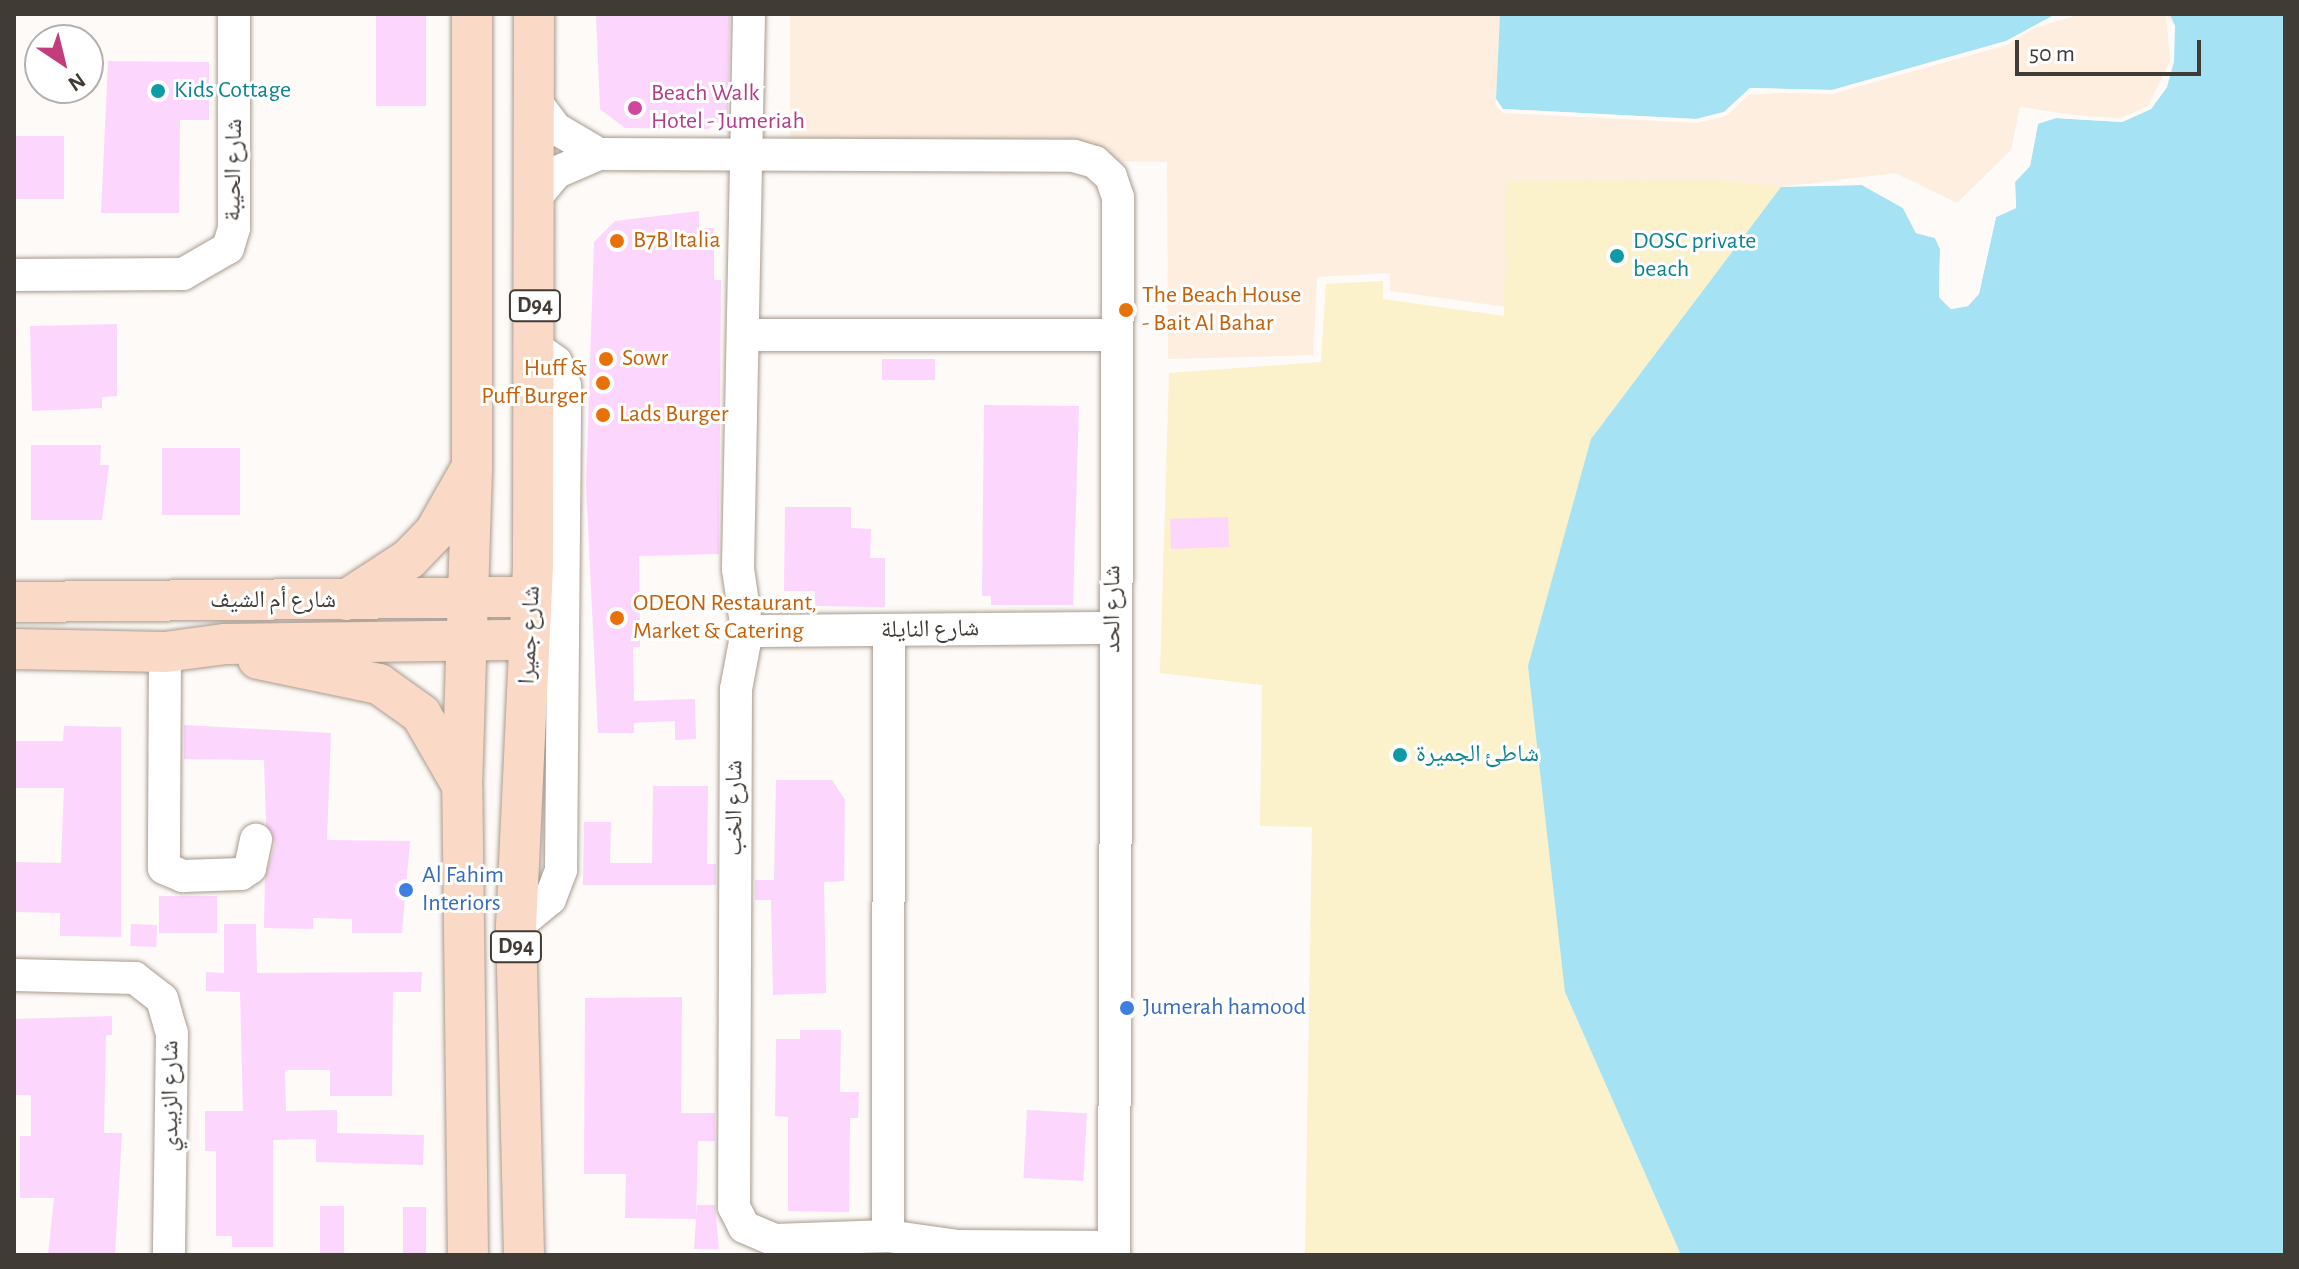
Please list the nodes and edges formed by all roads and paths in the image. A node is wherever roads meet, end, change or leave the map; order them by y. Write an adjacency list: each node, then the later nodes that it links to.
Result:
1 (234, 14): 9 (street, شارع الحيبة)
2 (472, 14): 13 (main road, D94)
3 (534, 14): 5 (main road, شارع جميرا / D94)
4 (749, 14): 7 (street, شارع الخب)
5 (535, 101): 6 (street); 8 (main road, شارع جميرا / D94)
6 (599, 154): 7 (street); 8 (street)
7 (747, 159): 10 (street, شارع الخب); 11 (street, شارع الحد)
8 (535, 198): 12 (main road, شارع جميرا / D94)
9 (14, 275)
10 (744, 335): 11 (street); 20 (street, شارع الخب)
11 (1117, 335): 18 (street, شارع الحد)
12 (534, 346): 14 (main road, شارع جميرا / D94); 28 (street)
13 (472, 467): 15 (main road); 16 (main road, D94)
14 (531, 597): 16 (main road, شارع أم الشيف); 21 (main road, شارع جميرا / D94)
15 (346, 600): 16 (main road, شارع أم الشيف); 17 (main road, شارع أم الشيف)
16 (467, 600): 22 (main road, D94)
17 (14, 602)
18 (1113, 628): 19 (street, شارع النايلة); 31 (street, شارع الحد)
19 (889, 630): 20 (street, شارع النايلة); 30 (street)
20 (747, 631): 30 (street, شارع الخب)
21 (529, 640): 22 (main road, شارع أم الشيف); 28 (main road, شارع جميرا / D94)
22 (466, 642): 23 (main road, شارع أم الشيف); 26 (main road, D94)
23 (225, 644): 25 (main road, شارع أم الشيف); 26 (main road)
24 (14, 649): 25 (main road, شارع أم الشيف)
25 (165, 652): 27 (street)
26 (462, 787): 33 (main road, D94)
27 (256, 840)
28 (516, 927): 34 (main road, شارع جميرا / D94)
29 (14, 975): 32 (street, شارع الزبيدي)
30 (888, 1236): 31 (street, شارع الخب)
31 (1114, 1251)
32 (169, 1255)
33 (468, 1255)
34 (524, 1255)

